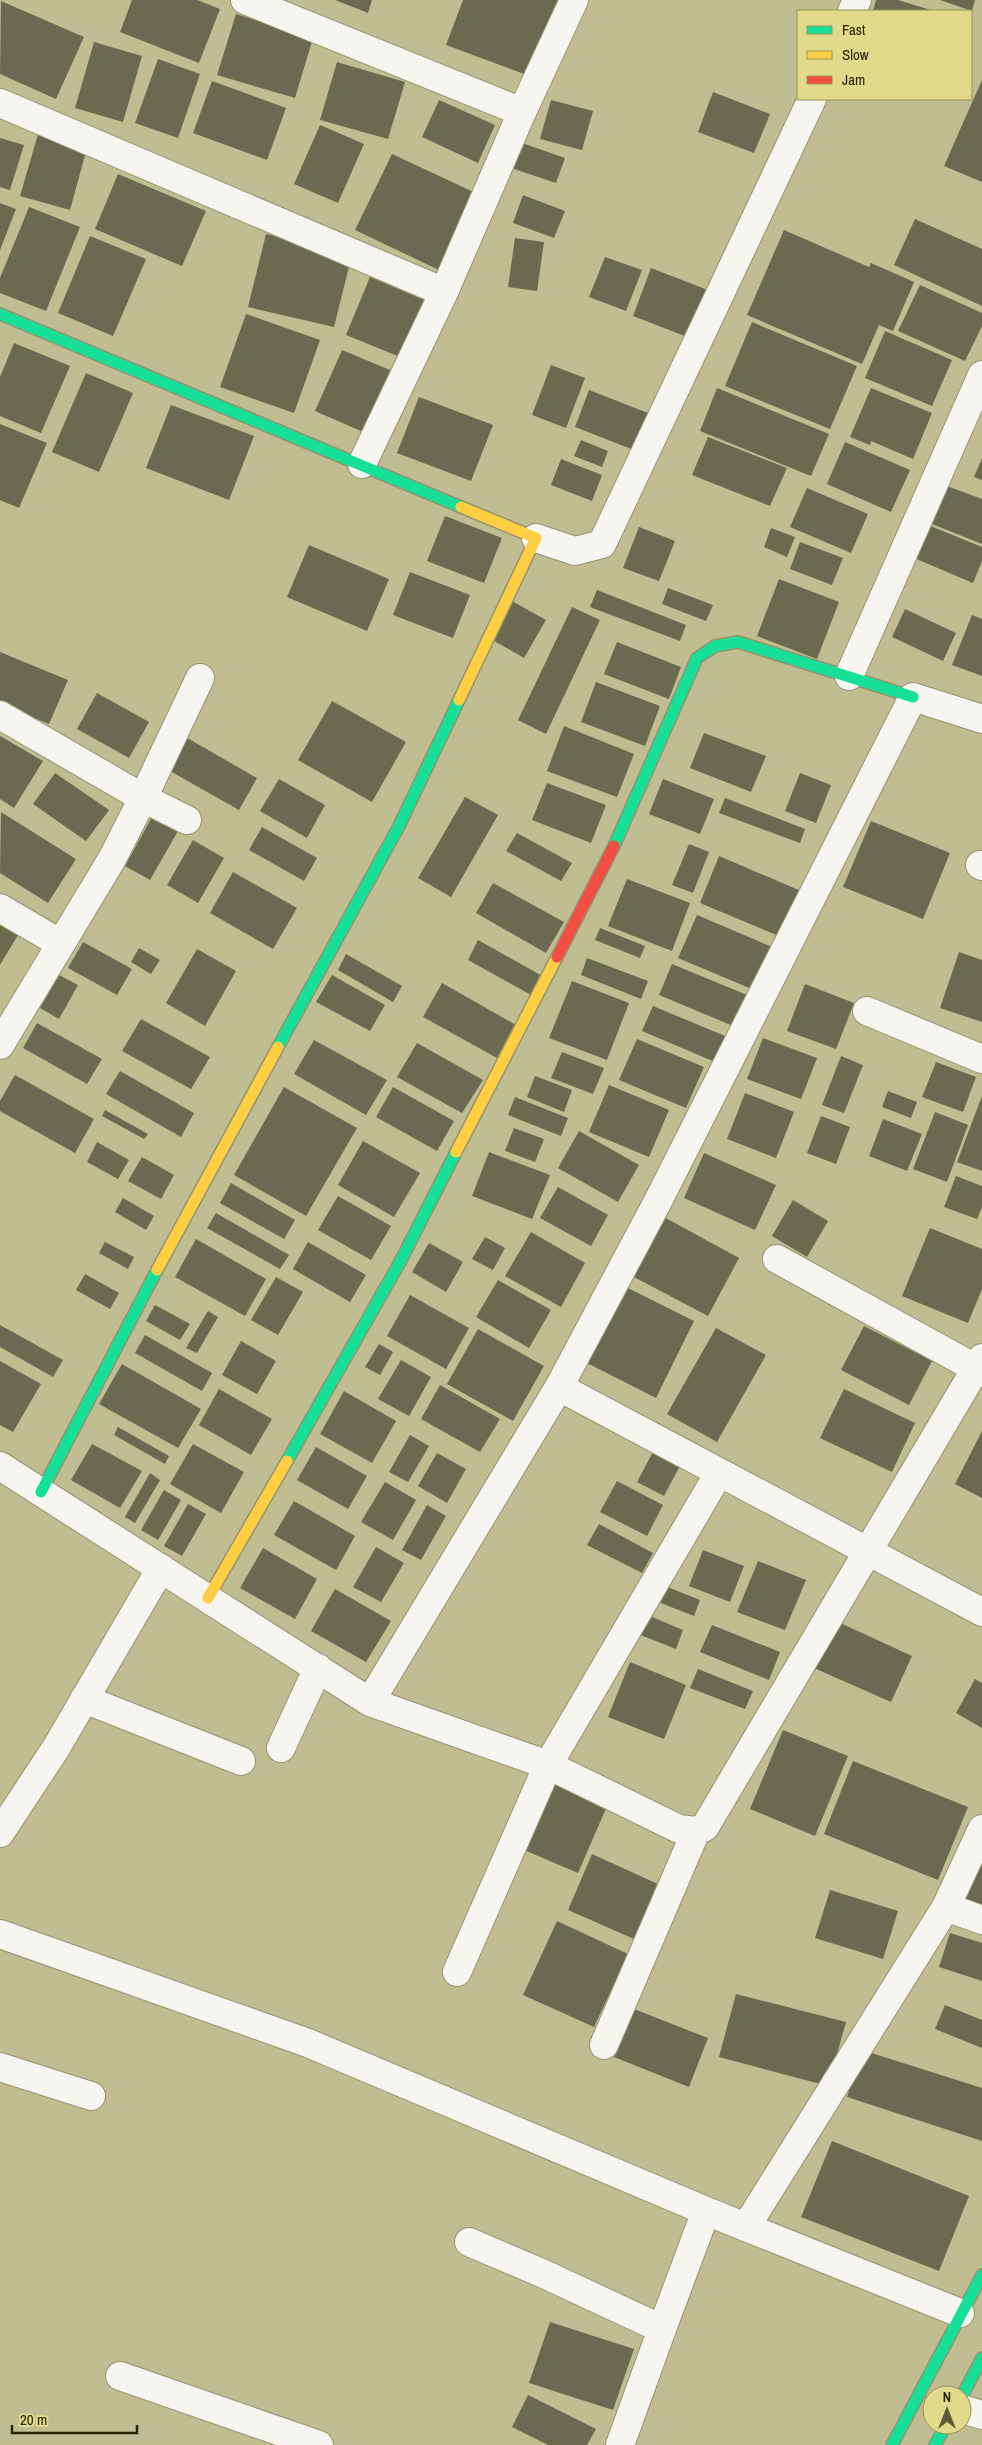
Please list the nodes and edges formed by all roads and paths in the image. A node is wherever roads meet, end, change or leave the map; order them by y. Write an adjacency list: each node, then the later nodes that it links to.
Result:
1 (245, 0): 5 (street)
2 (574, 0): 5 (street)
3 (812, 100): 10 (street)
4 (0, 103): 6 (street)
5 (522, 112): 6 (street)
6 (444, 292): 9 (street)
7 (0, 314): 9 (street)
8 (982, 375): 11 (street)
9 (362, 464): 10 (street)
10 (536, 538): 28 (street)
11 (849, 676): 13 (street); 31 (street)
12 (200, 678): 16 (street)
13 (913, 697): 15 (street); 25 (street)
14 (0, 715): 16 (street)
15 (982, 719)
16 (143, 798): 17 (street); 19 (street)
17 (187, 820)
18 (0, 908): 19 (street)
19 (60, 944): 21 (street)
20 (867, 1011): 22 (street)
21 (0, 1045)
22 (982, 1059)
23 (777, 1259): 24 (street)
24 (980, 1363): 29 (street)
25 (559, 1387): 27 (street); 35 (street)
26 (0, 1466): 28 (street)
27 (719, 1473): 29 (street); 38 (street)
28 (41, 1492): 30 (street)
29 (868, 1552): 32 (street); 40 (street)
30 (161, 1568): 31 (street); 34 (street)
31 (208, 1598): 33 (street)
32 (982, 1612)
33 (318, 1668): 35 (street); 36 (street)
34 (84, 1699): 37 (street); 41 (street)
35 (370, 1702): 38 (street)
36 (281, 1748)
37 (241, 1762)
38 (548, 1765): 40 (street); 45 (street)
39 (982, 1829): 42 (street)
40 (696, 1831): 46 (street)
41 (0, 1833)
42 (946, 1906): 43 (street); 50 (street)
43 (982, 1920)
44 (0, 1934): 49 (street)
45 (457, 1972)
46 (604, 2045)
47 (0, 2067): 48 (street)
48 (91, 2096)
49 (706, 2211): 50 (street); 54 (street)
50 (746, 2226): 53 (street)
51 (469, 2242): 54 (street)
52 (982, 2275): 53 (street)
53 (960, 2313): 60 (street)
54 (662, 2329): 59 (street)
55 (982, 2358): 57 (street)
56 (120, 2376): 58 (street)
57 (968, 2385)
58 (319, 2445)
59 (620, 2445)
60 (892, 2445)

